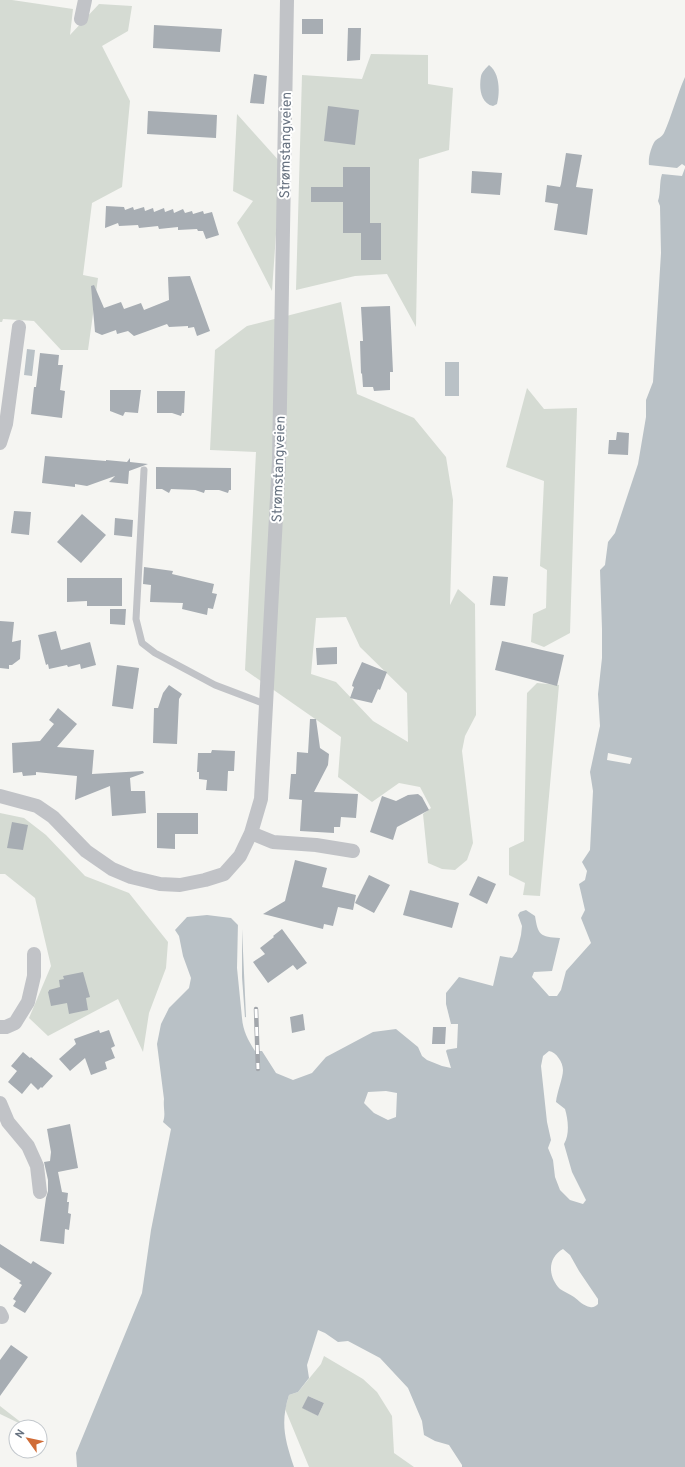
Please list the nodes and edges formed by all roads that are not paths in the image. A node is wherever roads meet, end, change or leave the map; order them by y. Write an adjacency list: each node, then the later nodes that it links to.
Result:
1 (85, 0): 3 (street)
2 (287, 0): 7 (street, Strømstangveien)
3 (81, 19)
4 (19, 327): 5 (street)
5 (0, 443)
6 (144, 470): 7 (lane)
7 (265, 704): 9 (street, Strømstangveien)
8 (0, 796): 9 (street, Strømstangveien)
9 (252, 833): 10 (street)
10 (353, 851)
11 (34, 954): 12 (street)
12 (0, 1027)
13 (0, 1103): 14 (street)
14 (40, 1192)

